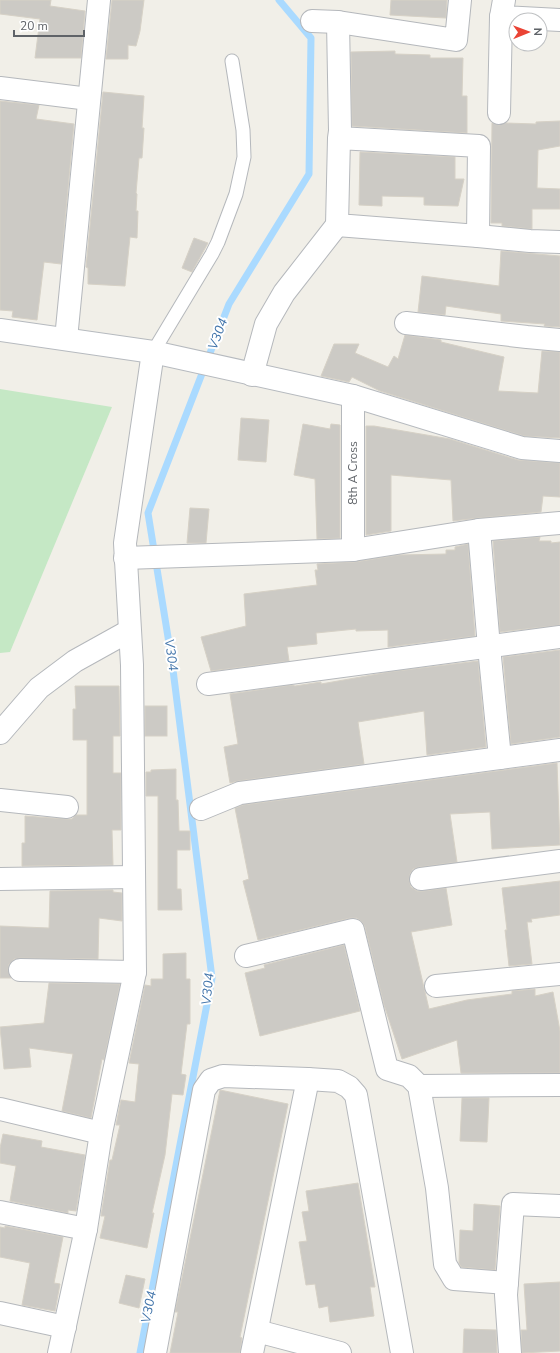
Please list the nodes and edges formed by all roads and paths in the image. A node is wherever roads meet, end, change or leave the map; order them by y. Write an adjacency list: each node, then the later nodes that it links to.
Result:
1 (99, 0): 9 (street)
2 (460, 0): 6 (street)
3 (502, 8): 4 (street); 10 (street)
4 (560, 20)
5 (312, 21): 6 (street)
6 (338, 22): 11 (street)
7 (232, 61): 19 (lane)
8 (0, 88): 9 (street)
9 (89, 99): 17 (street)
10 (499, 113)
11 (339, 138): 12 (street); 13 (street)
12 (337, 225): 13 (street); 20 (street)
13 (478, 236): 14 (street)
14 (560, 242)
15 (406, 323): 18 (street)
16 (0, 330): 17 (street)
17 (66, 339): 19 (street)
18 (560, 340)
19 (153, 352): 20 (street); 26 (street)
20 (247, 373): 21 (street)
21 (353, 396): 22 (street); 25 (street, 8th A Cross)
22 (560, 451)
23 (560, 523): 24 (street)
24 (479, 530): 25 (street); 29 (street)
25 (353, 550): 26 (street)
26 (125, 558): 27 (street)
27 (129, 631): 31 (street); 38 (street)
28 (560, 637): 29 (street)
29 (488, 647): 30 (street); 33 (street)
30 (208, 684)
31 (0, 733)
32 (560, 750): 33 (street)
33 (500, 758): 36 (street)
34 (0, 800): 35 (street)
35 (67, 807)
36 (201, 809)
37 (560, 861): 40 (street)
38 (134, 877): 39 (street); 43 (street)
39 (0, 879)
40 (421, 879)
41 (246, 956): 48 (street)
42 (20, 970): 43 (street)
43 (135, 972): 50 (street)
44 (560, 974): 45 (street)
45 (436, 986)
46 (308, 1079): 57 (street); 59 (street); 62 (street)
47 (560, 1085): 48 (street)
48 (419, 1086): 54 (street)
49 (0, 1109): 50 (street)
50 (101, 1133): 53 (street)
51 (560, 1206): 54 (street)
52 (0, 1212): 53 (street)
53 (86, 1229): 56 (street)
54 (507, 1283): 63 (street)
55 (0, 1312): 56 (street)
56 (65, 1327): 58 (street)
57 (257, 1331): 60 (street); 61 (street)
58 (59, 1353)
59 (155, 1353)
60 (252, 1353)
61 (340, 1353)
62 (402, 1353)
63 (510, 1353)

